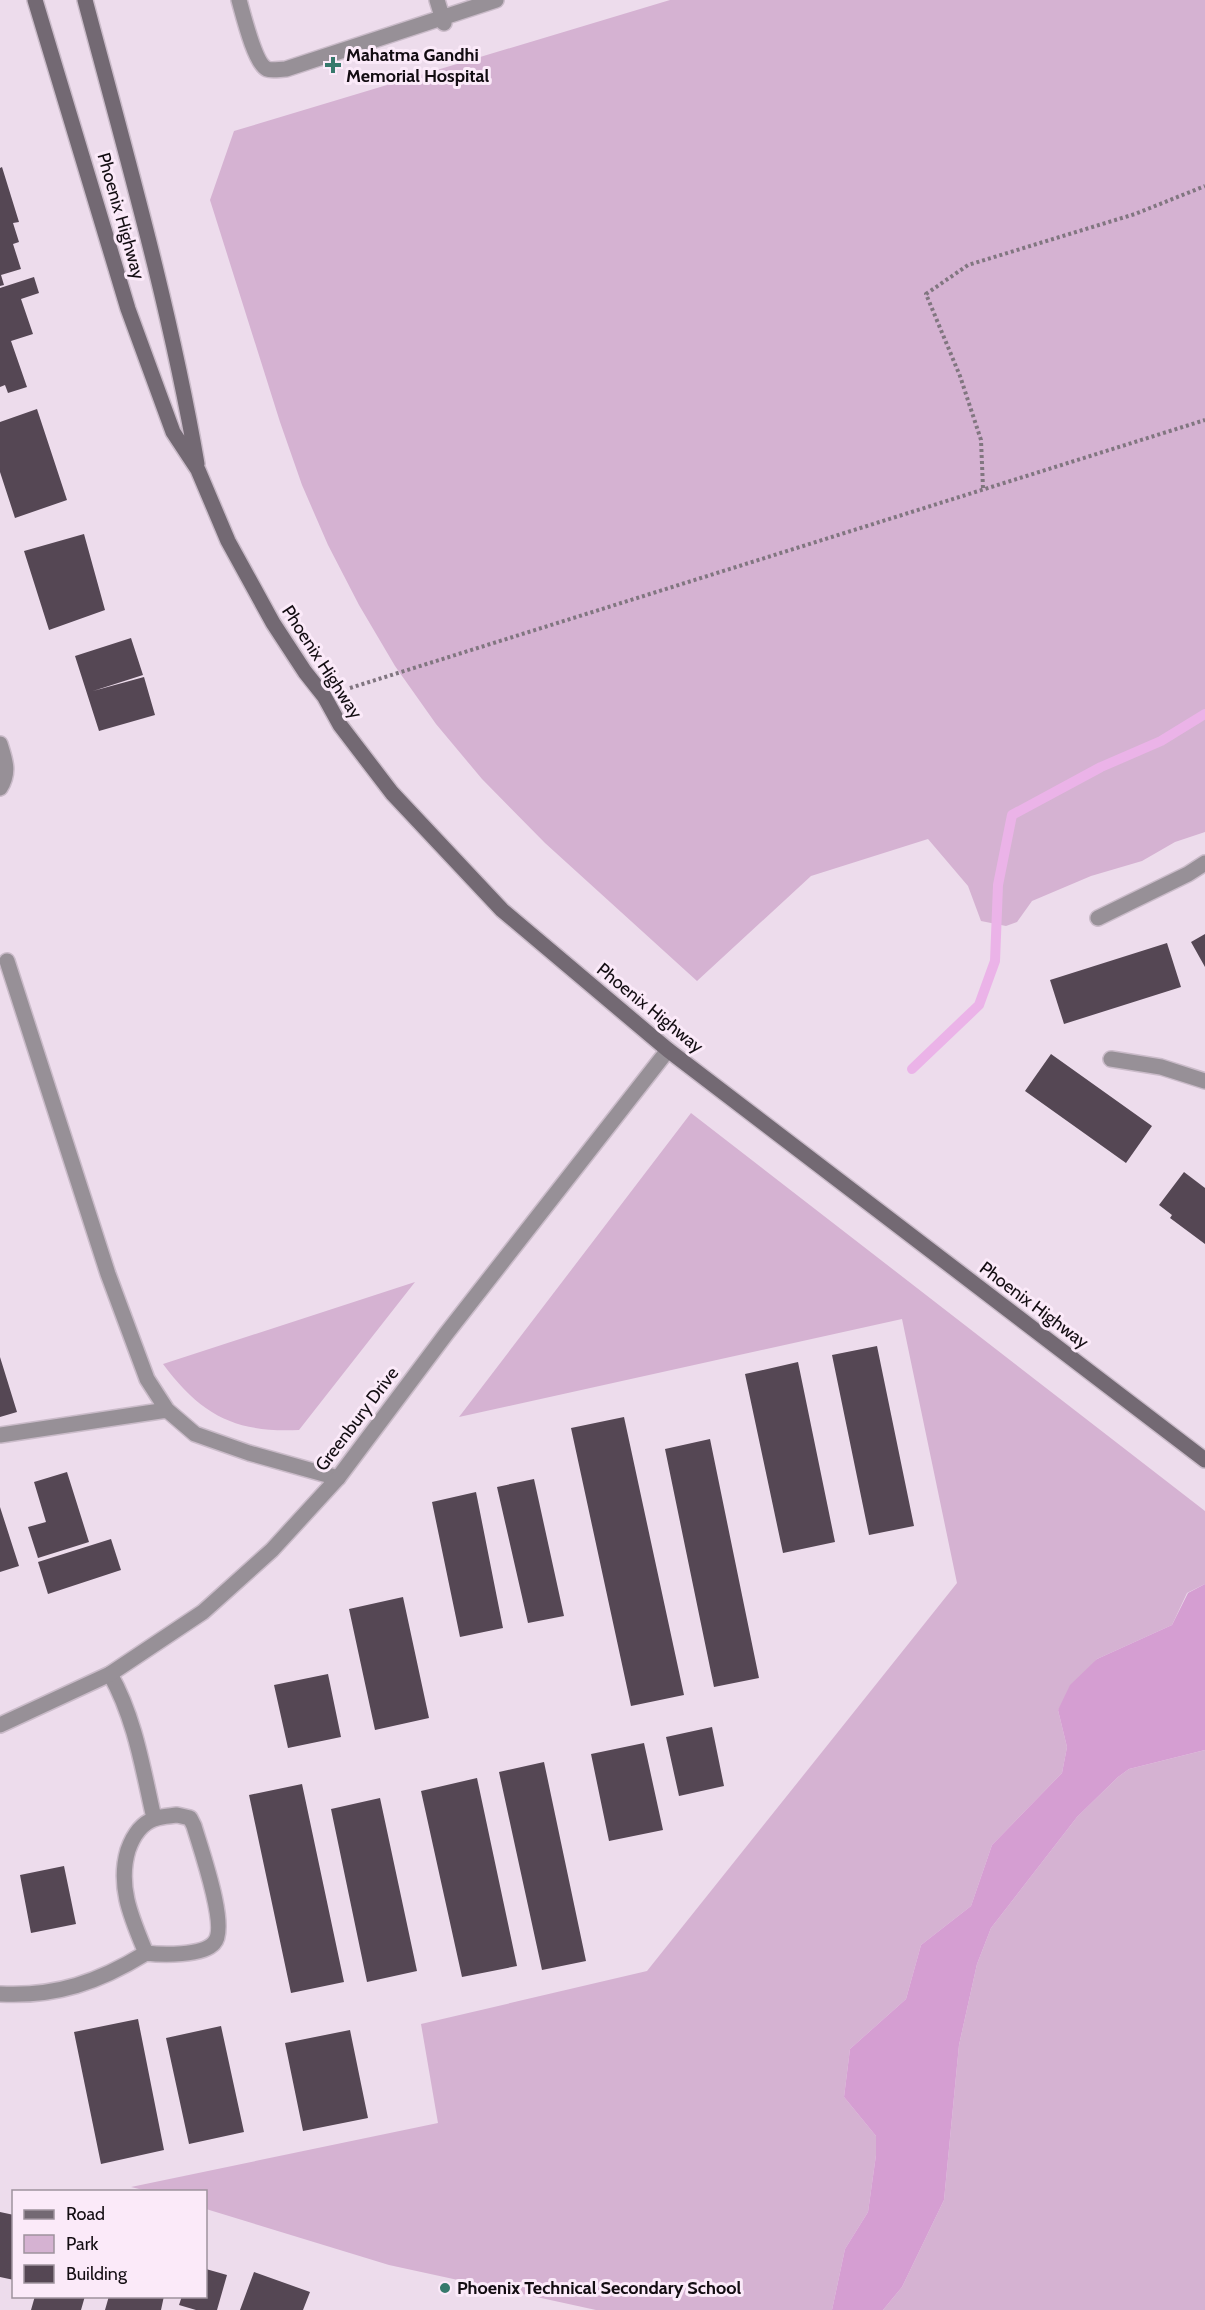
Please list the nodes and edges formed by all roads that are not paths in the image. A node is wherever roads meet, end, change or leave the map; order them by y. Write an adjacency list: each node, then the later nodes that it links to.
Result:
1 (35, 0): 7 (main road, Phoenix Highway)
2 (85, 0): 7 (main road, Phoenix Highway)
3 (239, 0): 6 (street)
4 (437, 0): 6 (street)
5 (496, 0): 6 (street)
6 (443, 21)
7 (198, 470): 13 (main road, Phoenix Highway)
8 (0, 744): 9 (street)
9 (0, 788)
10 (1205, 863): 11 (street)
11 (1098, 918)
12 (7, 961): 16 (street)
13 (668, 1050): 18 (main road, Phoenix Highway); 19 (street, Greenbury Drive)
14 (1111, 1059): 15 (street)
15 (1205, 1081)
16 (167, 1410): 17 (street); 19 (street)
17 (0, 1435)
18 (1205, 1460)
19 (338, 1478): 20 (street, Greenbury Drive)
20 (110, 1674): 21 (street, Greenbury Drive); 22 (street)
21 (0, 1725)
22 (154, 1818): 23 (street); 23 (street)
23 (146, 1953): 24 (street)
24 (0, 1994)

